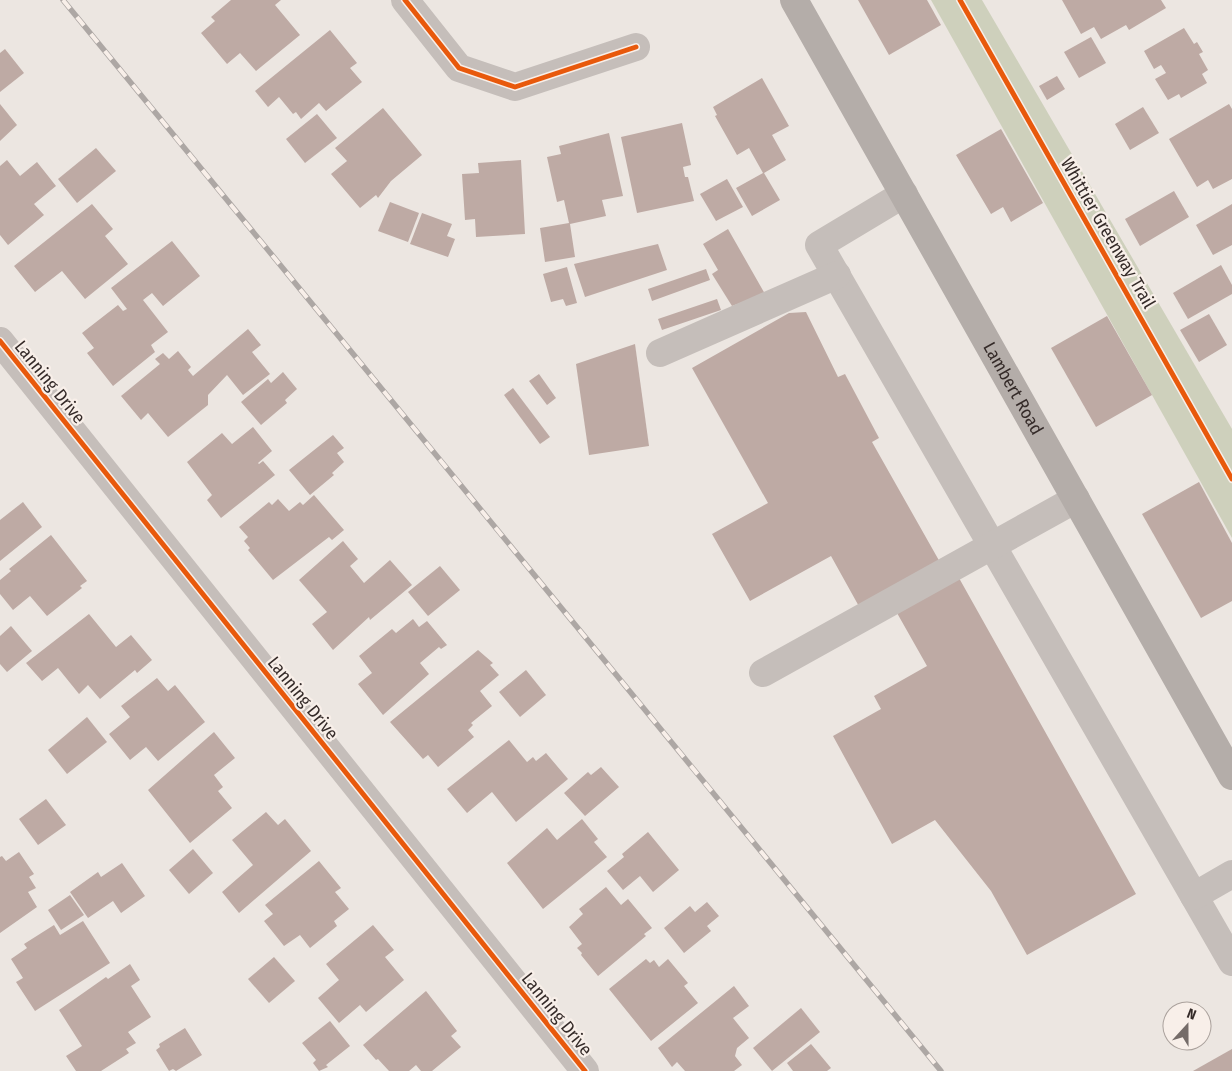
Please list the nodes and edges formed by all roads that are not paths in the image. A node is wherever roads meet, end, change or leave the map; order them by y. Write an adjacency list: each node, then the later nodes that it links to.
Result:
1 (405, 0): 3 (street)
2 (794, 0): 4 (main road, Lambert Road)
3 (636, 47)
4 (904, 194): 5 (street); 8 (main road, Lambert Road)
5 (837, 275): 7 (street); 9 (street)
6 (0, 342): 15 (street, Lanning Drive)
7 (660, 353)
8 (1076, 499): 9 (street); 11 (main road, Lambert Road)
9 (991, 544): 10 (street); 13 (street)
10 (763, 673)
11 (1232, 776)
12 (1232, 874): 13 (street)
13 (1194, 896): 14 (street)
14 (1232, 962)
15 (585, 1071)

